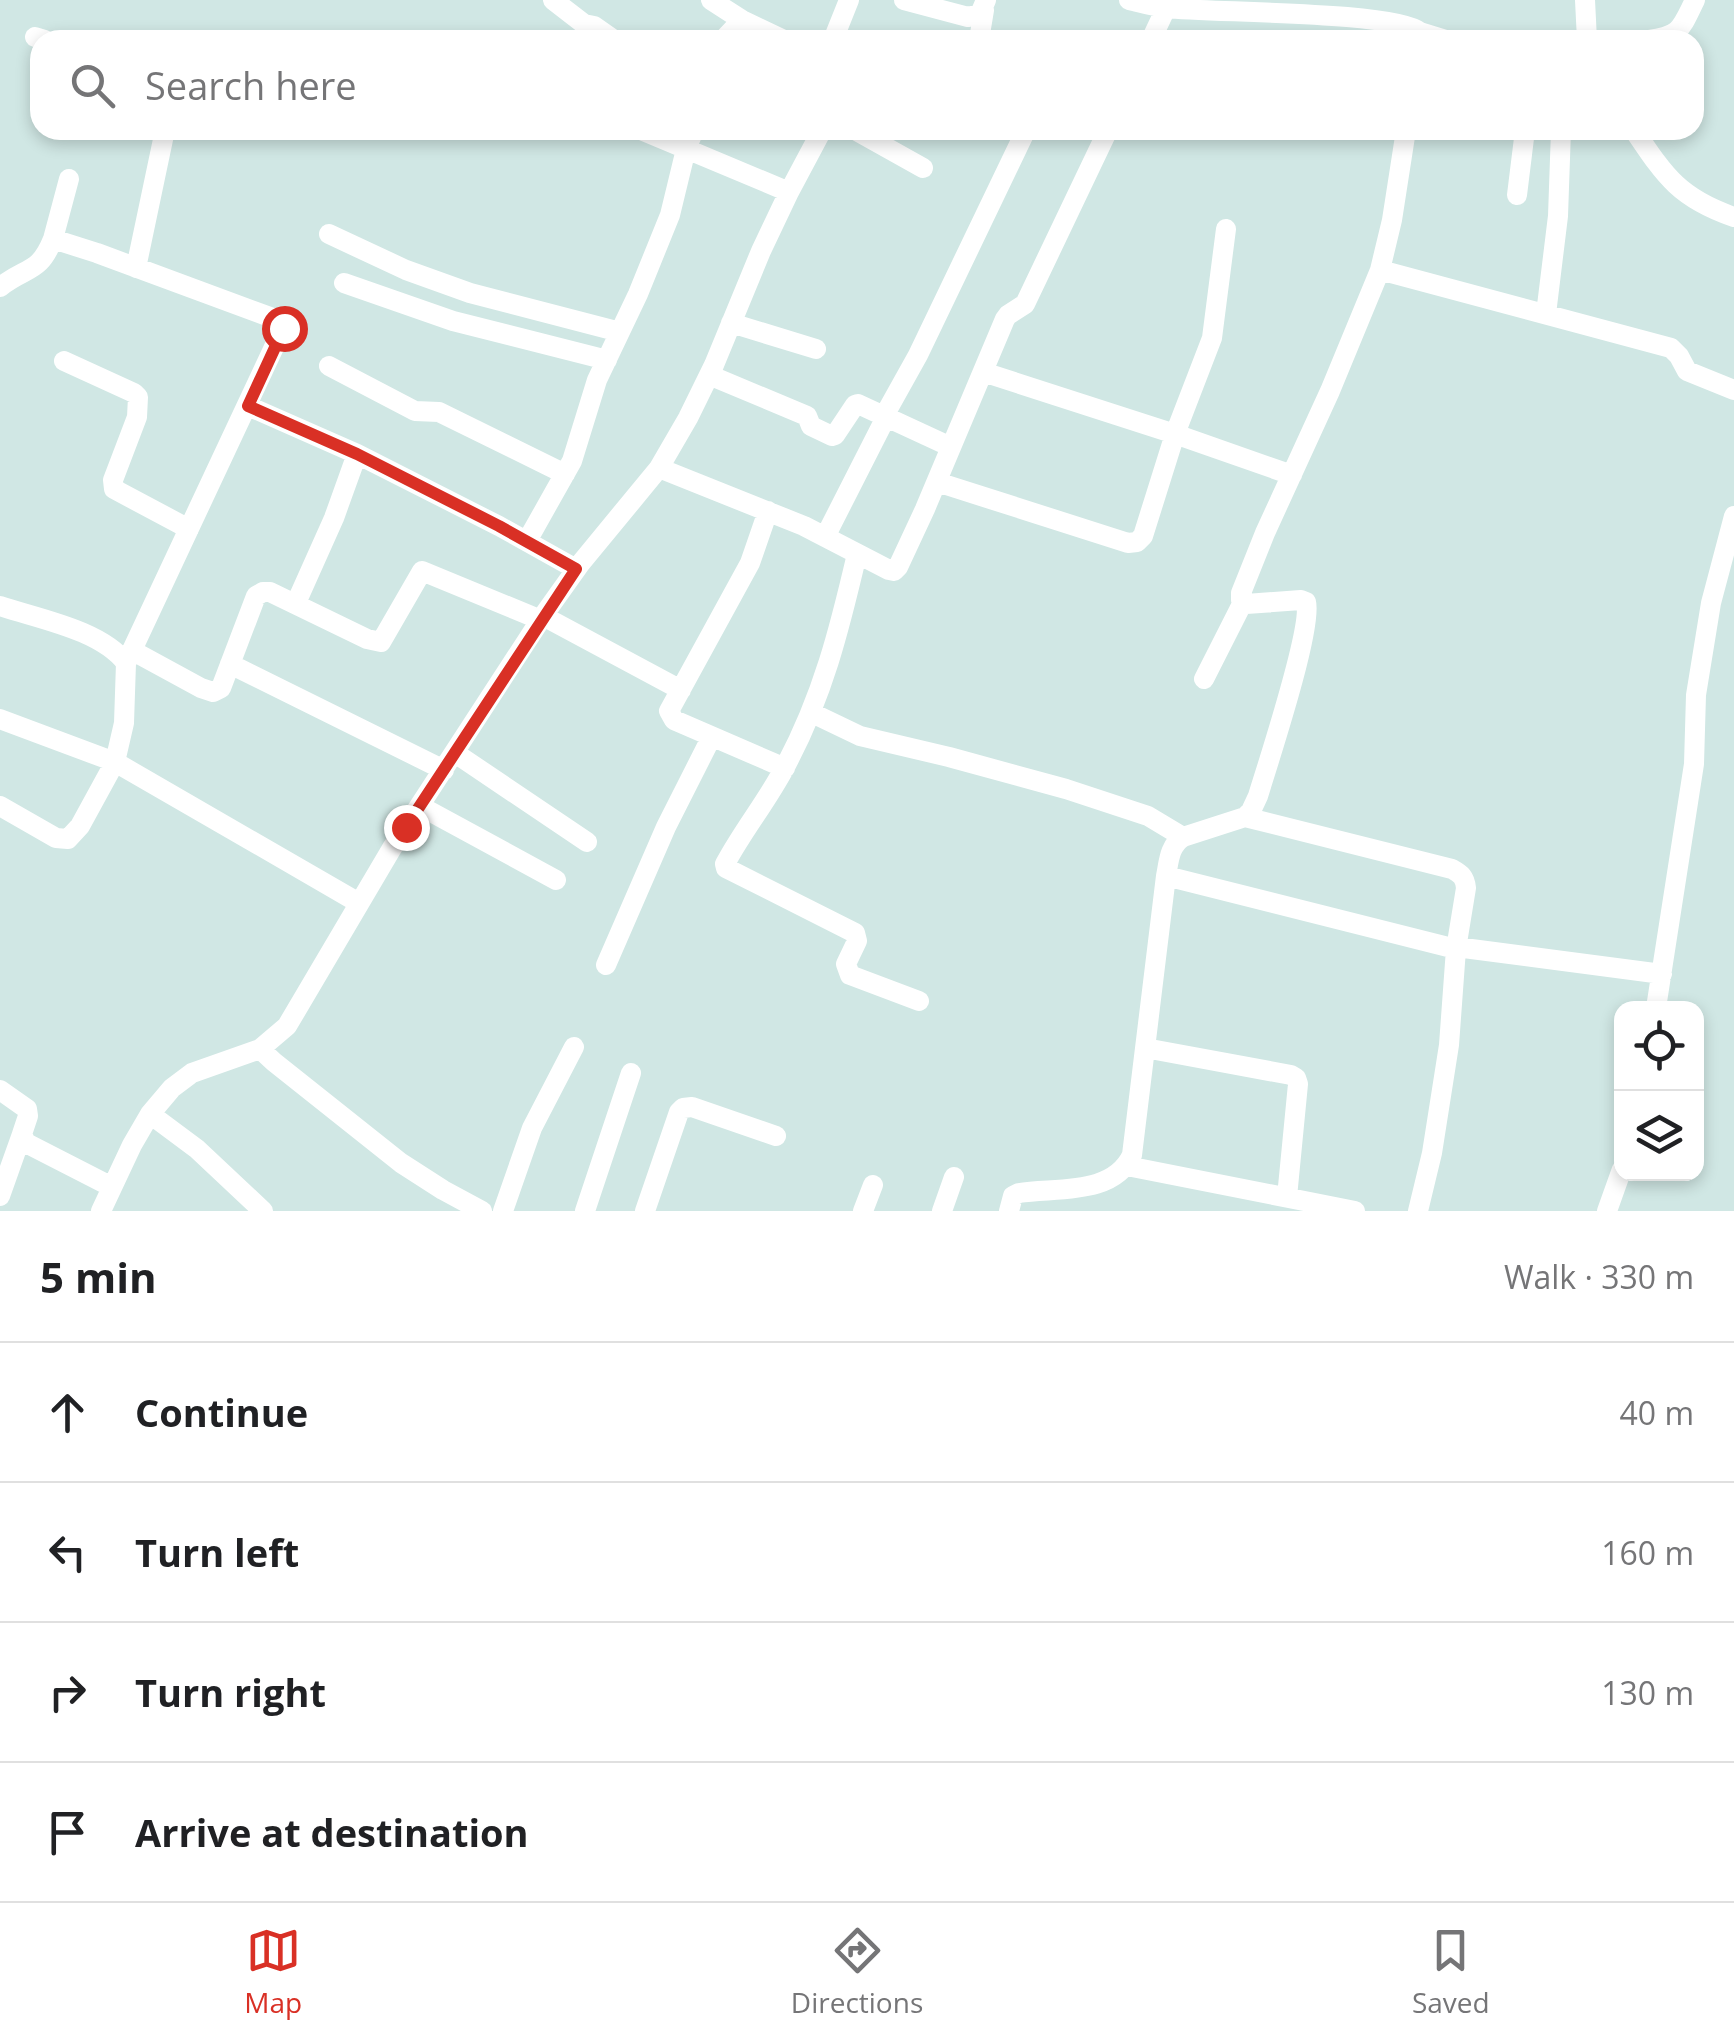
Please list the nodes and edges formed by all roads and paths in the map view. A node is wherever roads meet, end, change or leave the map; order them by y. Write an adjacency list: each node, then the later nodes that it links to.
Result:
1 (553, 0): 11 (street)
2 (711, 0): 10 (street)
3 (849, 0): 14 (street)
4 (904, 0): 8 (street)
5 (1129, 0): 9 (street)
6 (1585, 0): 18 (street)
7 (1695, 0): 19 (street)
8 (985, 5): 15 (street)
9 (1166, 8): 16 (street); 17 (street)
10 (742, 20): 12 (street); 13 (street)
11 (600, 30)
12 (732, 30)
13 (763, 30)
14 (837, 30)
15 (981, 30)
16 (1155, 30)
17 (1416, 30)
18 (1586, 30)
19 (1678, 30)
20 (163, 140): 38 (street)
21 (690, 140): 32 (street); 44 (street)
22 (817, 140): 32 (street)
23 (873, 140): 30 (street)
24 (1021, 140): 53 (street)
25 (1103, 140): 49 (street)
26 (1404, 140): 39 (street)
27 (1524, 140): 33 (street)
28 (1561, 140): 42 (street)
29 (1641, 140): 34 (street)
30 (923, 168)
31 (69, 179): 37 (street)
32 (789, 192): 43 (street)
33 (1518, 195)
34 (1734, 218)
35 (1226, 229): 54 (street)
36 (328, 234): 44 (street)
37 (53, 238): 38 (street); 41 (street)
38 (136, 268): 52 (street)
39 (1380, 270): 42 (street); 59 (street)
40 (344, 283): 46 (street)
41 (0, 286)
42 (1546, 314): 51 (street)
43 (731, 323): 45 (street); 50 (street)
44 (620, 332): 46 (street)
45 (816, 350)
46 (607, 360): 58 (street)
47 (64, 361): 63 (street)
48 (329, 366): 58 (street)
49 (983, 372): 54 (street); 55 (street)
50 (709, 376): 53 (street); 57 (street)
51 (1734, 390)
52 (248, 406): 56 (street); 63 (street)
53 (885, 416): 55 (street); 64 (street)
54 (1175, 434): 59 (street); 60 (street)
55 (951, 447): 60 (street)
56 (357, 454): 65 (street); 69 (street)
57 (659, 468): 61 (street); 67 (street)
58 (565, 474): 65 (street)
59 (1292, 475): 68 (street)
60 (937, 482): 66 (street)
61 (768, 512): 64 (street); 75 (street)
62 (1734, 516): 92 (street)
63 (190, 529): 72 (street)
64 (825, 537): 66 (street)
65 (527, 542): 67 (street)
66 (857, 554): 76 (street)
67 (576, 569): 71 (street)
68 (1243, 602): 74 (street); 84 (street)
69 (296, 603): 71 (street); 73 (street)
70 (0, 606): 72 (street)
71 (542, 618): 75 (street); 80 (street)
72 (130, 657): 73 (street); 79 (street)
73 (230, 664): 80 (street)
74 (1204, 679)
75 (681, 690): 78 (street)
76 (812, 713): 81 (street); 85 (street)
77 (0, 719): 79 (street)
78 (711, 738): 81 (street); 91 (street)
79 (115, 762): 82 (street); 89 (street)
80 (450, 762): 83 (street); 86 (street)
81 (784, 768): 93 (street)
82 (0, 806)
83 (420, 806): 88 (street); 89 (street)
84 (1245, 817): 85 (street); 90 (street)
85 (1182, 837): 87 (street)
86 (586, 842)
87 (1166, 876): 90 (street); 97 (street)
88 (556, 880)
89 (359, 903): 95 (street)
90 (1456, 948): 92 (street); 120 (street)
91 (606, 965)
92 (1662, 974): 94 (street)
93 (919, 1001)
94 (1657, 1001)
95 (260, 1048): 100 (street); 112 (street)
96 (574, 1048): 113 (street)
97 (1145, 1048): 103 (street); 109 (street)
98 (631, 1073): 114 (street)
99 (0, 1090): 101 (street)
100 (150, 1114): 107 (street); 111 (street)
101 (22, 1134): 107 (street); 108 (street)
102 (776, 1136): 115 (street)
103 (1126, 1166): 109 (street); 118 (street)
104 (954, 1177): 117 (street)
105 (1618, 1181): 121 (street)
106 (873, 1185): 116 (street)
107 (110, 1186): 110 (street)
108 (0, 1196)
109 (1278, 1201): 119 (street)
110 (101, 1211)
111 (263, 1211)
112 (482, 1211)
113 (503, 1211)
114 (584, 1211)
115 (646, 1211)
116 (863, 1211)
117 (942, 1211)
118 (1008, 1211)
119 (1355, 1211)
120 (1418, 1211)
121 (1607, 1211)

